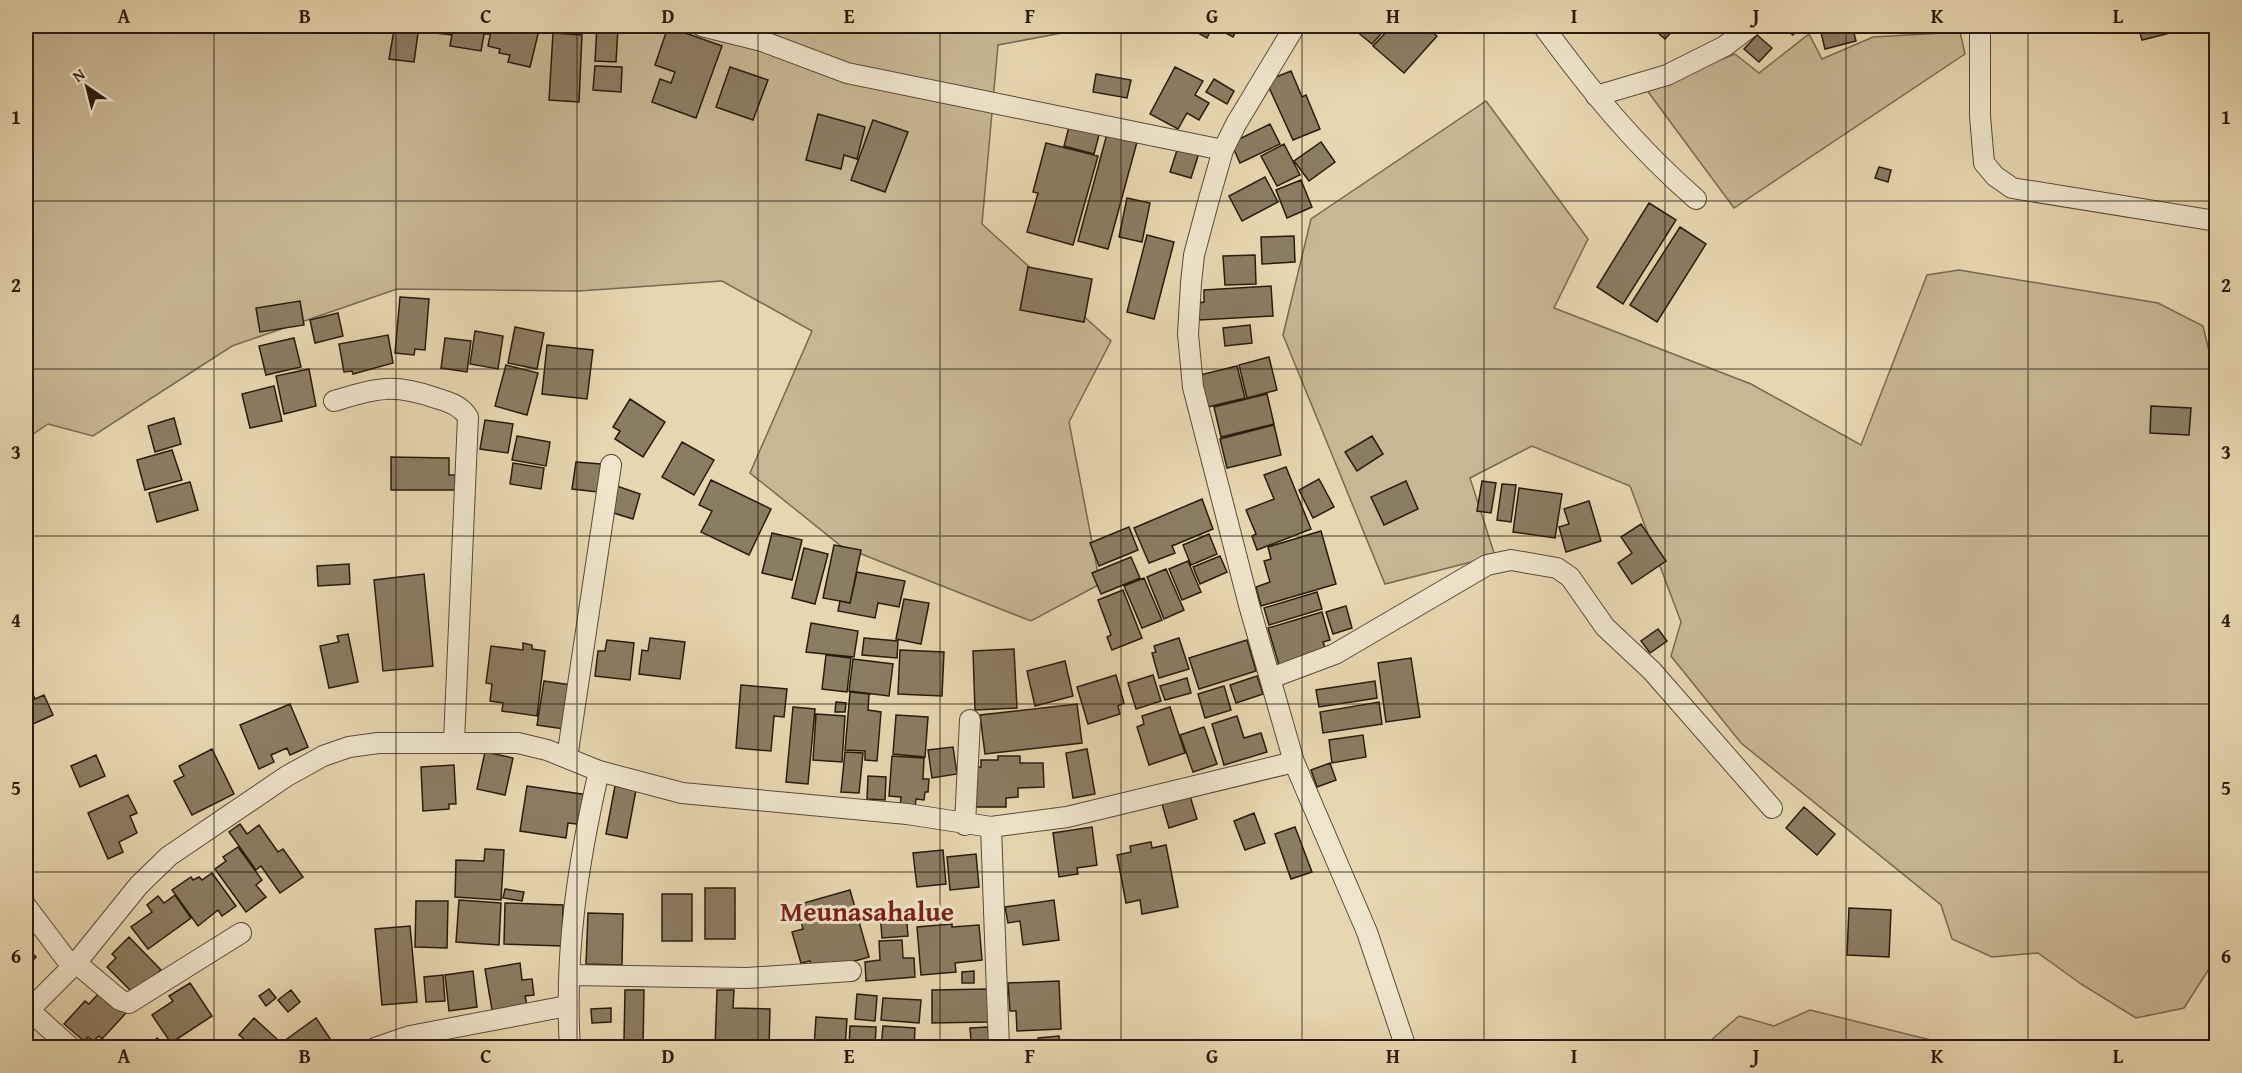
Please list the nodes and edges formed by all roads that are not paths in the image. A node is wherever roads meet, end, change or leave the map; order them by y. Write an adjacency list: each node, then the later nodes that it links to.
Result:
1 (702, 26): 7 (street)
2 (1295, 26): 7 (street)
3 (1543, 26): 6 (street)
4 (1752, 26): 6 (street)
5 (1980, 26): 9 (street)
6 (1596, 96): 8 (street)
7 (1223, 150): 12 (street)
8 (1696, 199)
9 (2217, 220)
10 (334, 400): 14 (street)
11 (611, 465): 15 (street)
12 (1271, 678): 16 (street); 18 (street)
13 (970, 720): 19 (street)
14 (454, 742): 15 (street); 23 (street)
15 (567, 758): 17 (street)
16 (1294, 762): 20 (street); 32 (street)
17 (599, 771): 19 (street); 25 (street)
18 (1772, 808)
19 (965, 825): 20 (street)
20 (991, 826): 31 (street)
21 (26, 906): 23 (street)
22 (241, 933): 23 (street)
23 (74, 965): 27 (street)
24 (850, 971): 25 (street)
25 (570, 975): 26 (street)
26 (567, 1006): 29 (street); 30 (street)
27 (27, 1012): 28 (street)
28 (70, 1047)
29 (375, 1047)
30 (570, 1047)
31 (999, 1047)
32 (1406, 1047)

